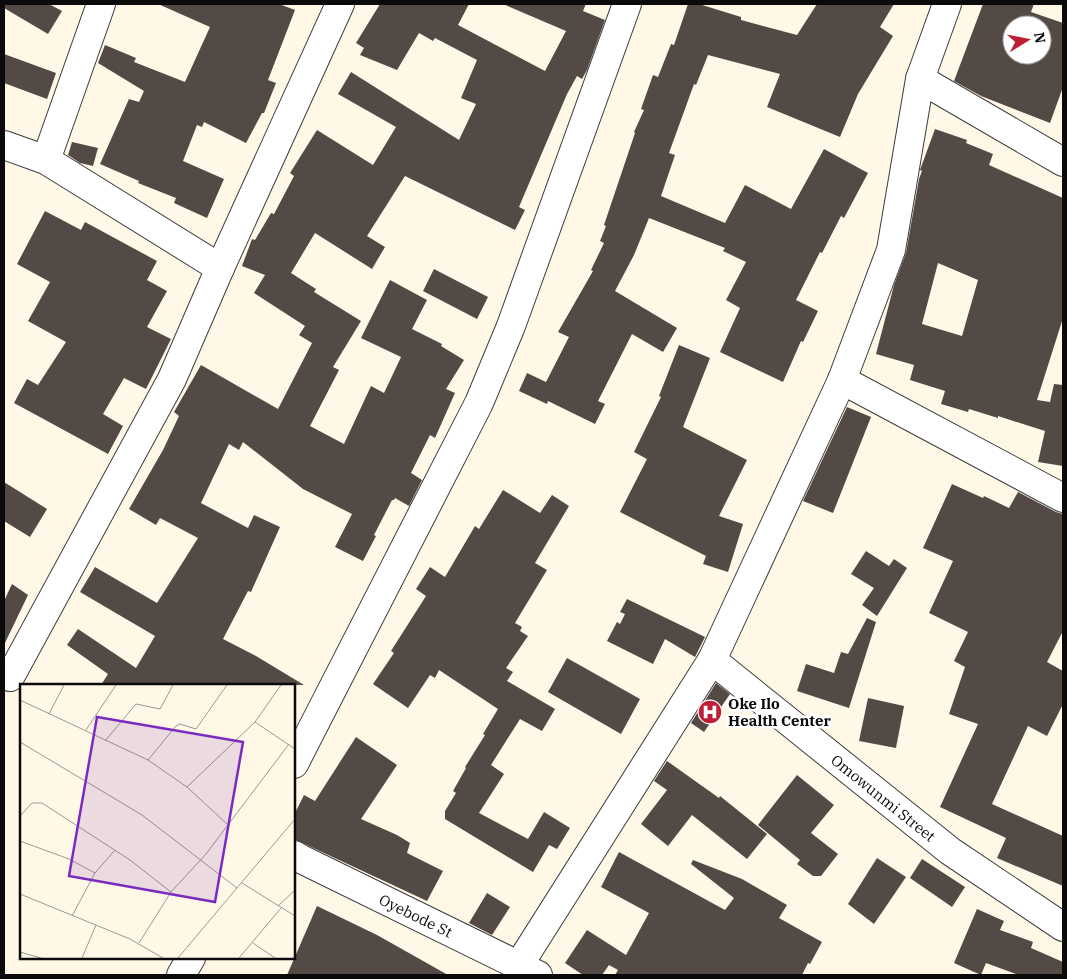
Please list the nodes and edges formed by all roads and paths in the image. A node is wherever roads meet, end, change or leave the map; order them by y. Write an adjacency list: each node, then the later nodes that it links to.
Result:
1 (101, 4): 7 (street)
2 (340, 4): 9 (street)
3 (627, 4): 14 (street)
4 (947, 4): 5 (street)
5 (920, 79): 8 (street); 10 (street)
6 (4, 145): 7 (street)
7 (46, 160): 9 (street)
8 (1063, 162)
9 (220, 268): 13 (street)
10 (842, 380): 11 (street); 12 (street)
11 (1063, 498)
12 (712, 660): 16 (street, Omowunmi Street); 18 (street)
13 (13, 679)
14 (295, 762)
15 (295, 855): 18 (street, Oyebode St)
16 (1063, 927)
17 (190, 959): 19 (street)
18 (528, 970)
19 (181, 975)

